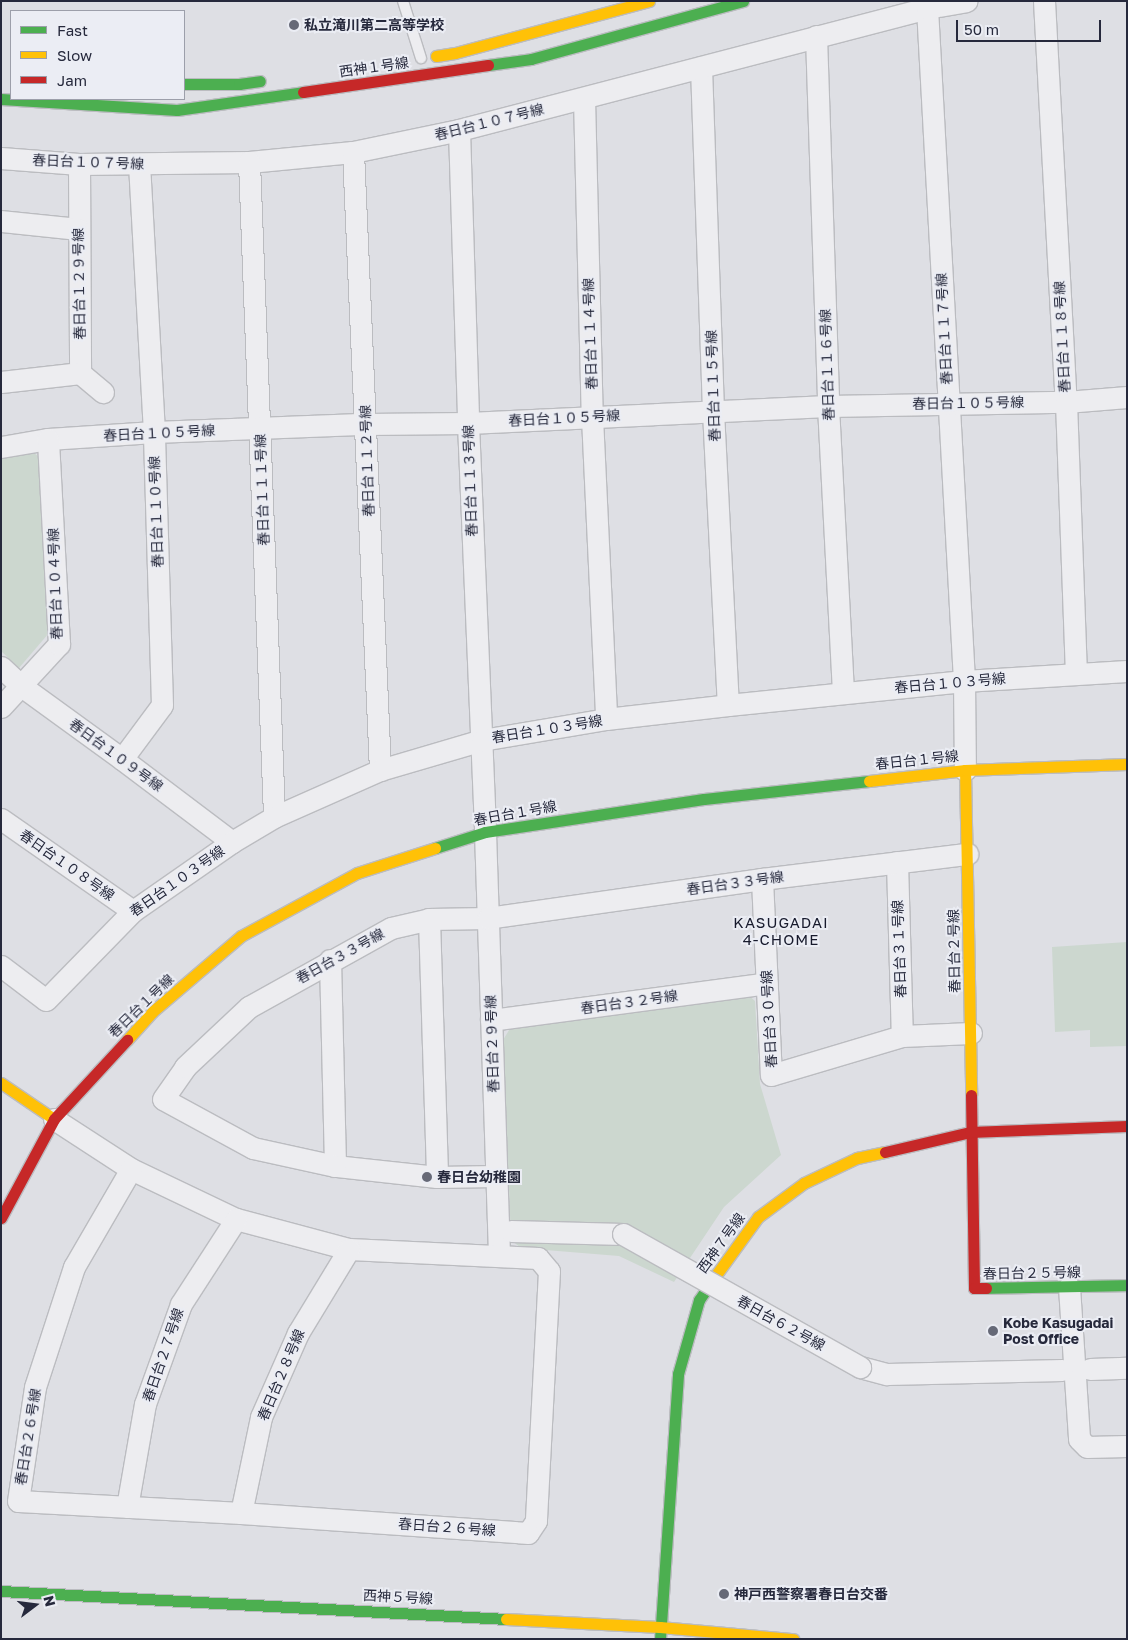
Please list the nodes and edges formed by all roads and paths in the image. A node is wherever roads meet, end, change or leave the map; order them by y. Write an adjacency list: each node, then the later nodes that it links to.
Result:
1 (403, 1): 8 (lane)
2 (649, 1): 8 (street, 西神１号線)
3 (743, 1): 13 (street, 西神１号線)
4 (966, 1): 6 (street, 春日台１０７号線)
5 (1044, 1): 26 (street, 春日台１１８号線)
6 (927, 8): 7 (street, 春日台１０７号線); 27 (street, 春日台１１７号線)
7 (816, 36): 9 (street, 春日台１０７号線); 28 (street, 春日台１１６号線)
8 (416, 59)
9 (701, 67): 12 (street, 春日台１０７号線); 29 (street, 春日台１１５号線)
10 (268, 80): 11 (street)
11 (185, 84)
12 (584, 98): 14 (street, 春日台１０７号線); 30 (street, 春日台１１４号線)
13 (17, 100)
14 (459, 130): 15 (street, 春日台１０７号線); 31 (street, 春日台１１３号線)
15 (353, 152): 17 (street, 春日台１０７号線); 32 (street, 春日台１１２号線)
16 (1, 158): 18 (street, 春日台１０７号線)
17 (249, 162): 19 (street, 春日台１０７号線); 33 (street, 春日台１１１号線)
18 (79, 164): 19 (street, 春日台１０７号線); 21 (street, 春日台１２９号線)
19 (139, 164): 34 (street, 春日台１１０号線)
20 (1, 221): 21 (street)
21 (78, 229): 22 (street, 春日台１２９号線)
22 (80, 373): 23 (street); 24 (street)
23 (1, 382)
24 (103, 392)
25 (1127, 397): 26 (street, 春日台１０５号線)
26 (1066, 402): 27 (street, 春日台１０５号線); 39 (street, 春日台１１８号線)
27 (948, 403): 28 (street, 春日台１０５号線); 40 (street, 春日台１１７号線)
28 (828, 406): 29 (street, 春日台１０５号線); 42 (street, 春日台１１６号線)
29 (713, 411): 30 (street, 春日台１０５号線); 43 (street, 春日台１１５号線)
30 (592, 417): 31 (street, 春日台１０５号線); 45 (street, 春日台１１４号線)
31 (468, 423): 32 (street, 春日台１０５号線); 46 (street, 春日台１１３号線)
32 (366, 424): 33 (street, 春日台１０５号線); 49 (street, 春日台１１２号線)
33 (259, 428): 34 (street, 春日台１０５号線); 51 (street, 春日台１１１号線)
34 (154, 432): 35 (street, 春日台１０５号線); 47 (street, 春日台１１０号線)
35 (48, 439): 36 (street, 春日台１０５号線); 41 (street, 春日台１０４号線)
36 (1, 447)
37 (1, 668): 41 (street, 春日台１０９号線)
38 (1127, 670): 39 (street, 春日台１０３号線)
39 (1076, 672): 40 (street, 春日台１０３号線)
40 (964, 681): 42 (street, 春日台１０３号線); 50 (street, 春日台１１７号線)
41 (20, 685): 44 (street, 春日台１０４号線); 47 (street, 春日台１０９号線)
42 (843, 693): 43 (street, 春日台１０３号線)
43 (728, 705): 45 (street, 春日台１０３号線)
44 (1, 707)
45 (606, 719): 46 (street, 春日台１０３号線)
46 (482, 740): 49 (street, 春日台１０３号線); 53 (street, 春日台１１３号線)
47 (122, 759): 54 (street, 春日台１０９号線)
48 (1127, 764): 50 (street, 春日台１号線)
49 (380, 770): 51 (street, 春日台１０３号線)
50 (965, 770): 53 (street, 春日台１号線); 55 (street, 春日台２号線)
51 (274, 818): 54 (street, 春日台１０３号線)
52 (1, 819): 58 (street, 春日台１０８号線)
53 (485, 832): 59 (street, 春日台２９号線); 68 (street, 春日台１号線)
54 (232, 842): 58 (street, 春日台１０３号線)
55 (967, 854): 56 (street, 春日台３３号線); 65 (street, 春日台２号線)
56 (897, 862): 57 (street, 春日台３３号線); 66 (street, 春日台３１号線)
57 (762, 878): 59 (street, 春日台３３号線); 63 (street, 春日台３０号線)
58 (133, 911): 62 (street, 春日台１０３号線)
59 (488, 918): 60 (street, 春日台３３号線); 64 (street, 春日台２９号線)
60 (429, 919): 61 (street, 春日台３３号線); 74 (street)
61 (330, 960): 71 (street); 71 (street, 春日台３３号線)
62 (1, 966)
63 (767, 983): 64 (street, 春日台３２号線); 66 (street, 春日台３０号線)
64 (491, 1020): 73 (street, 春日台２９号線)
65 (971, 1033): 66 (street, 春日台３０号線); 70 (street, 春日台２号線)
66 (902, 1036)
67 (1, 1084): 68 (street)
68 (54, 1119): 72 (street, 春日台２６号線); 75 (street, 春日台１号線)
69 (1127, 1126): 70 (street, 西神７号線)
70 (970, 1132): 81 (street, 春日台２５号線); 89 (street, 西神７号線)
71 (335, 1166): 74 (street, 春日台３３号線)
72 (131, 1169): 76 (street, 春日台２６号線); 86 (street, 春日台２６号線)
73 (495, 1176): 74 (street, 春日台３３号線); 79 (street, 春日台２９号線)
74 (437, 1177)
75 (1, 1218)
76 (236, 1219): 78 (street, 春日台２６号線); 86 (street, 春日台２７号線)
77 (511, 1231): 84 (street, 春日台６２号線, bridge)
78 (349, 1249): 79 (street, 春日台２６号線); 87 (street, 春日台２８号線)
79 (499, 1256): 87 (street, 春日台２６号線)
80 (1127, 1285): 81 (street, 春日台２５号線)
81 (1069, 1287): 85 (street)
82 (1127, 1368): 83 (street)
83 (1090, 1369)
84 (1062, 1370)
85 (1127, 1446)
86 (127, 1507): 87 (street, 春日台２６号線)
87 (241, 1513)
88 (1, 1591): 89 (street, 西神５号線)
89 (660, 1627): 90 (street, 西神７号線); 91 (street, 西神５号線)
90 (660, 1639)
91 (793, 1639)

